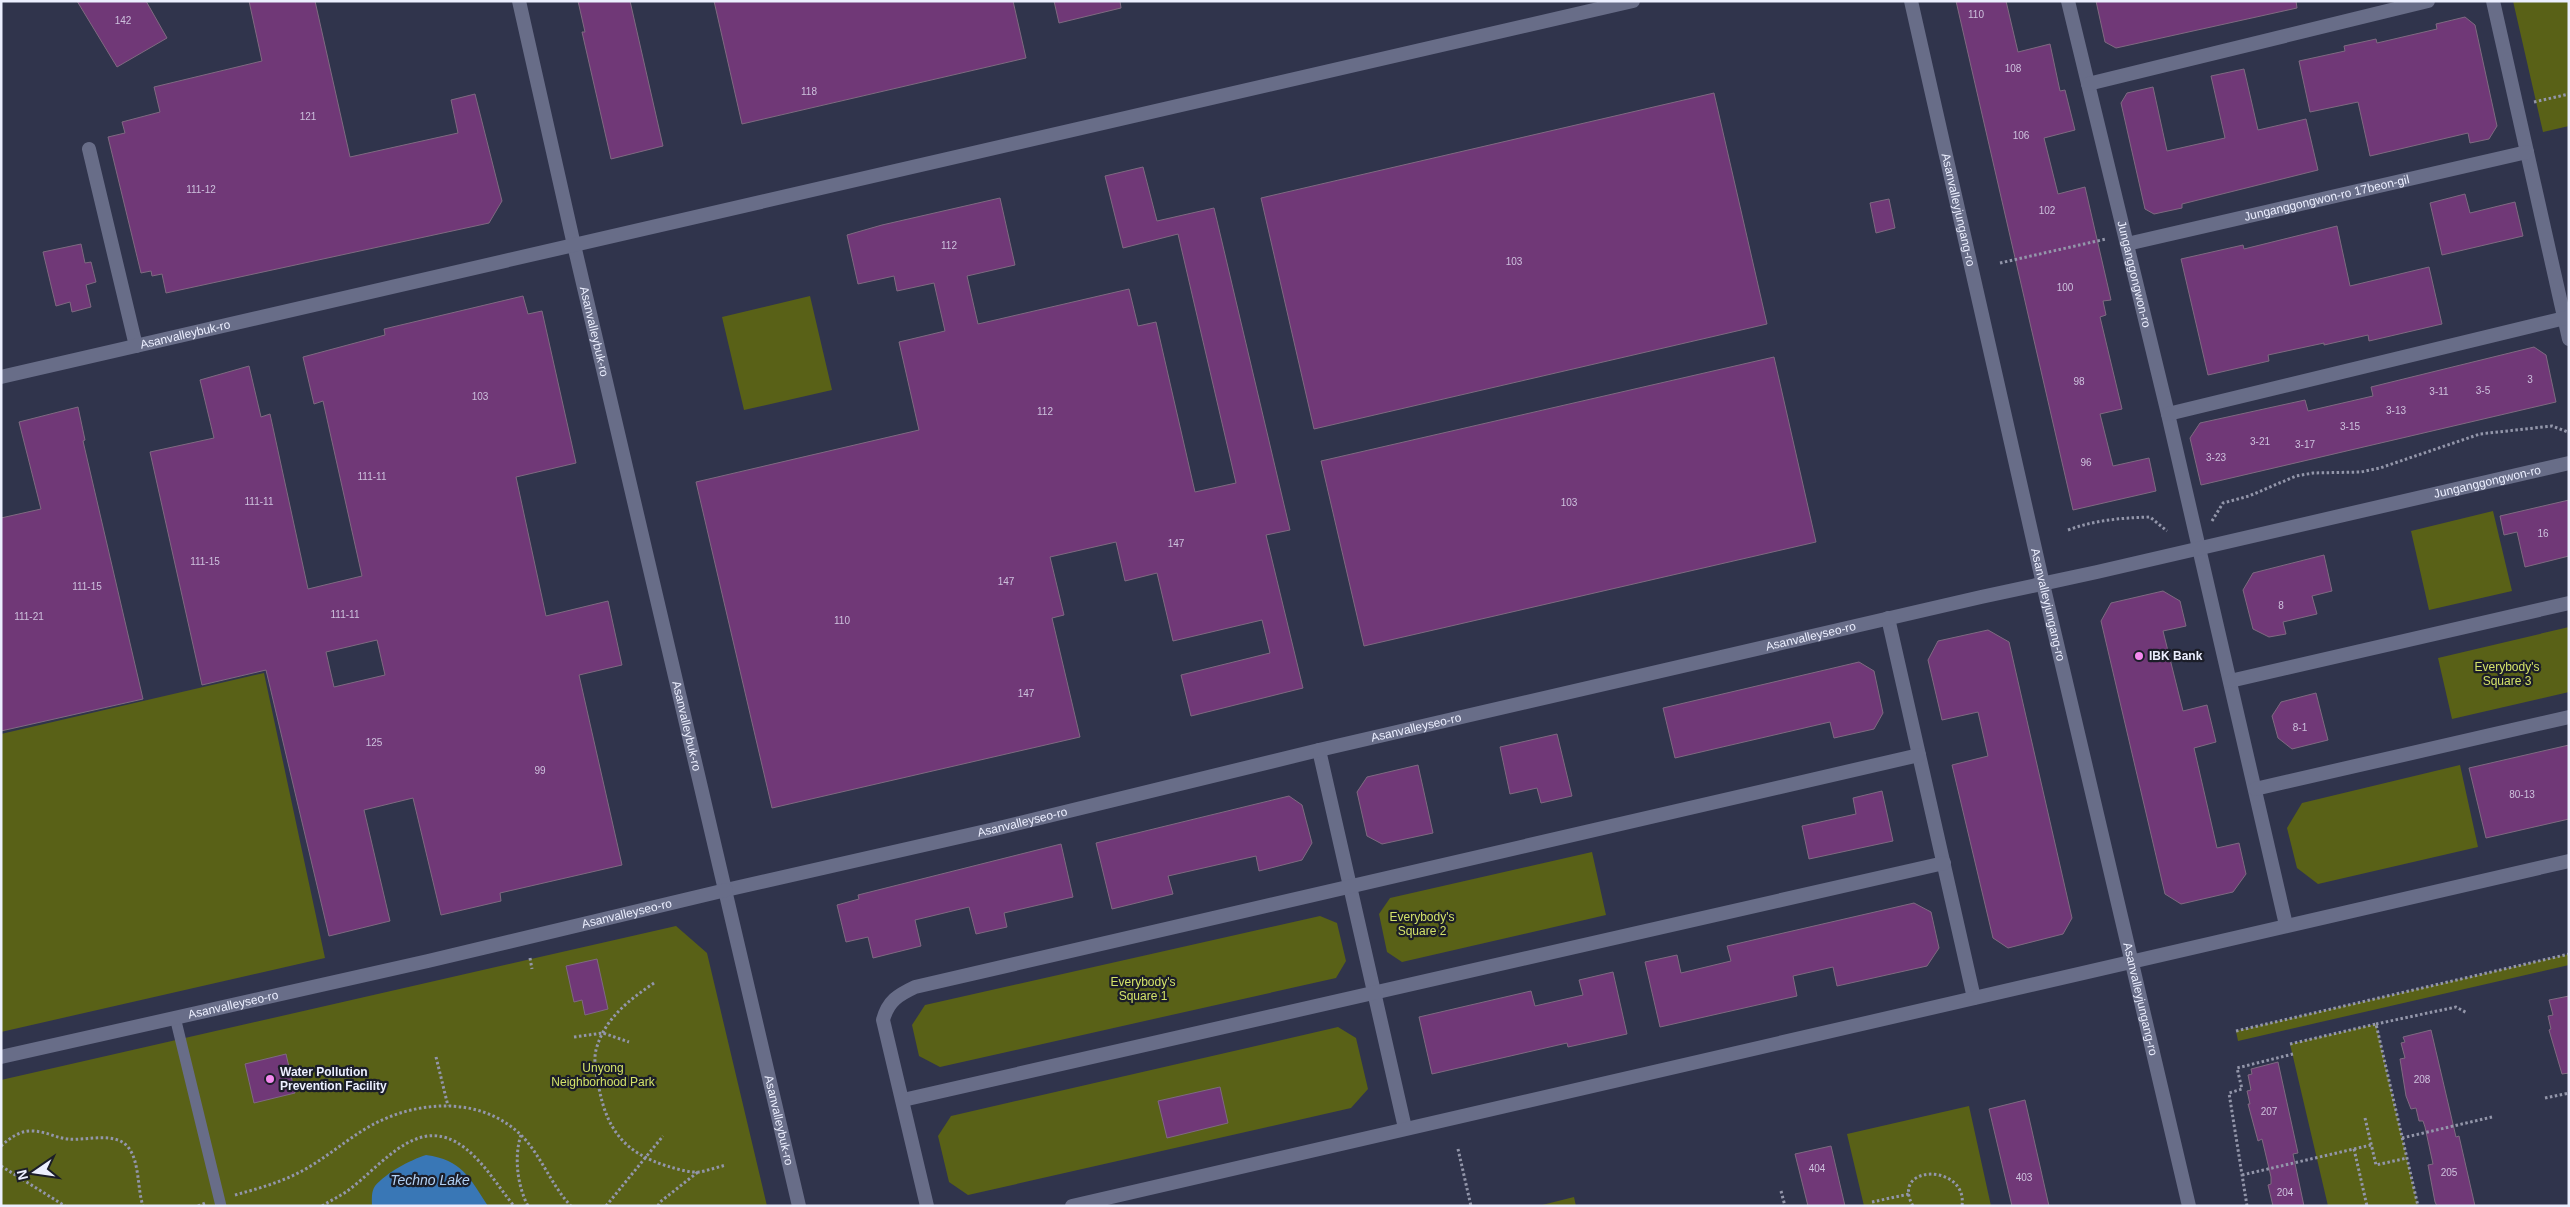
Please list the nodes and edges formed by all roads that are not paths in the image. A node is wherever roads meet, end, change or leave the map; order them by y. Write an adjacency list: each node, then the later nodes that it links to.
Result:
1 (519, 1): 11 (street, Asanvalleybuk-ro)
2 (1633, 1): 11 (street)
3 (1911, 1): 19 (street, Asanvalleyjungang-ro)
4 (2068, 1): 7 (street, Junganggongwon-ro)
5 (2428, 1): 7 (street)
6 (2493, 1): 9 (street)
7 (2088, 84): 10 (street, Junganggongwon-ro)
8 (89, 149): 14 (street)
9 (2526, 152): 10 (street, Junganggongwon-ro 17beon-gil); 12 (street)
10 (2127, 244): 16 (street, Junganggongwon-ro)
11 (574, 245): 14 (street, Asanvalleybuk-ro); 30 (street, Asanvalleybuk-ro)
12 (2566, 318): 13 (street); 16 (street)
13 (2569, 339)
14 (136, 346): 15 (street, Asanvalleybuk-ro)
15 (1, 377)
16 (2168, 414): 18 (street, Junganggongwon-ro)
17 (2569, 463): 18 (street, Junganggongwon-ro)
18 (2199, 549): 19 (street, Junganggongwon-ro); 22 (street)
19 (2043, 584): 21 (street, Asanvalleyseo-ro); 32 (street, Asanvalleyjungang-ro)
20 (2569, 603): 22 (street)
21 (1888, 618): 24 (street, Asanvalleyseo-ro); 25 (street)
22 (2230, 681): 26 (street)
23 (2569, 716): 26 (street)
24 (1319, 750): 29 (street); 30 (street, Asanvalleyseo-ro)
25 (1919, 755): 28 (street); 29 (street)
26 (2255, 789): 31 (street)
27 (2569, 861): 31 (street)
28 (1944, 863): 33 (street); 34 (street)
29 (1351, 886): 33 (street); 37 (street)
30 (726, 890): 35 (street, Asanvalleyseo-ro); 40 (street, Asanvalleybuk-ro)
31 (2286, 925): 32 (street)
32 (2133, 961): 34 (street); 43 (street, Asanvalleyjungang-ro)
33 (1374, 992): 37 (street); 38 (street)
34 (1974, 998): 38 (street)
35 (175, 1017): 36 (street, Asanvalleyseo-ro); 39 (lane)
36 (1, 1057)
37 (903, 1100): 41 (street)
38 (1405, 1128): 42 (street)
39 (219, 1202)
40 (799, 1206)
41 (927, 1206)
42 (1072, 1206)
43 (2189, 1206)

